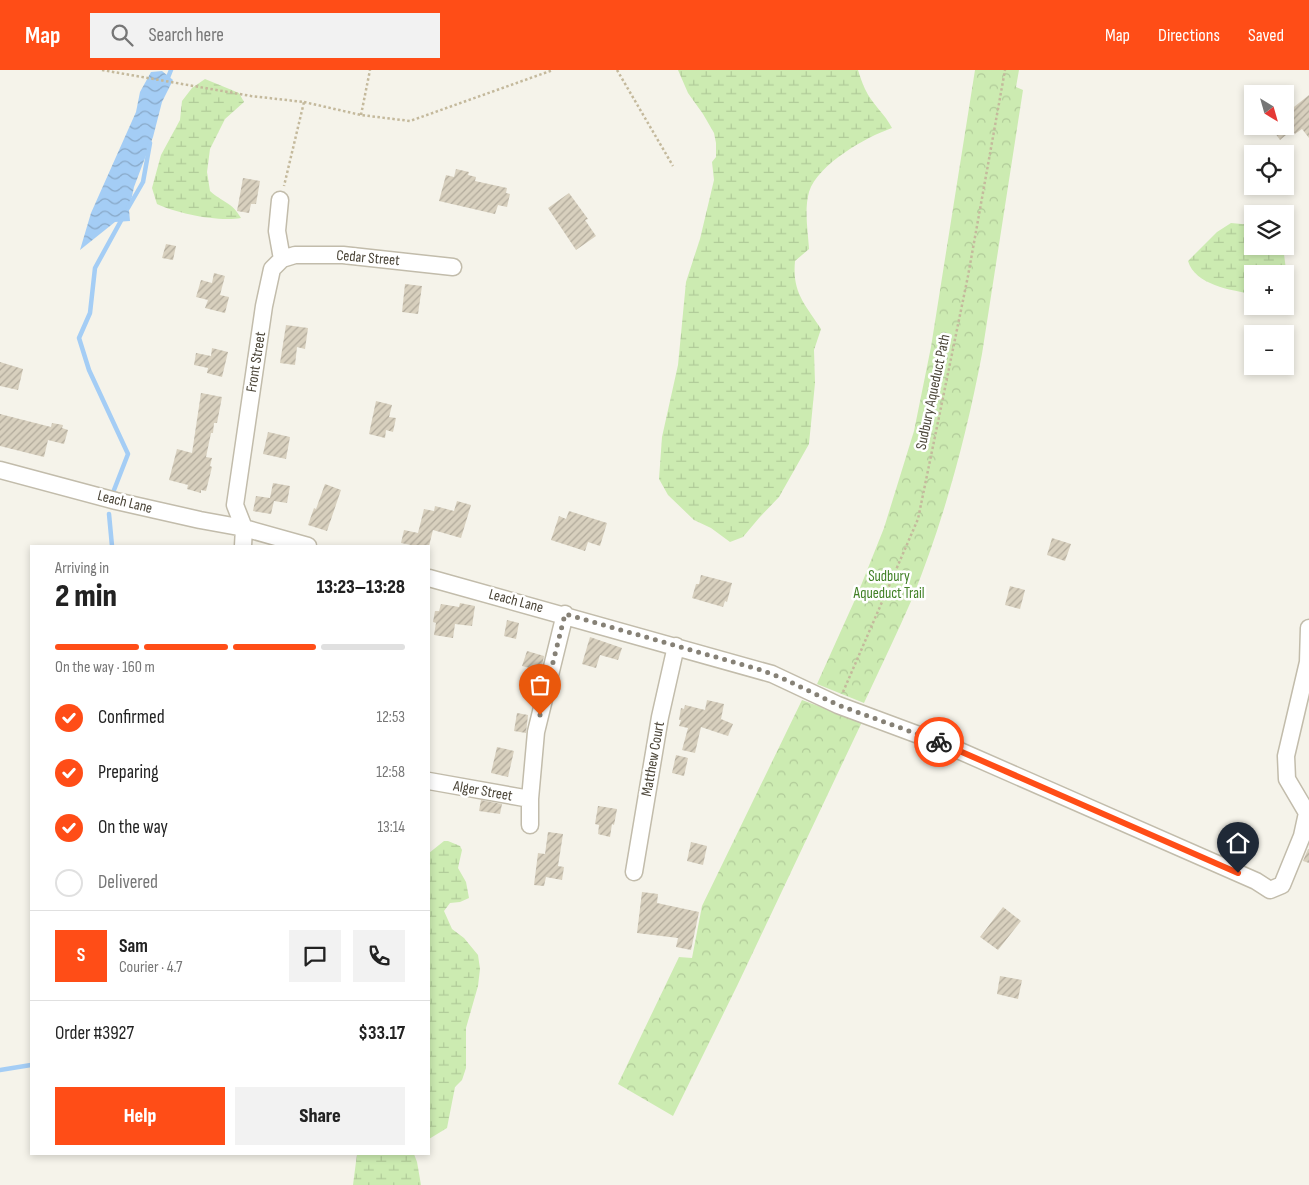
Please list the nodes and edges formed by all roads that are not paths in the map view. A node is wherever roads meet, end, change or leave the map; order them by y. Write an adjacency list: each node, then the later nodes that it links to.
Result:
1 (280, 200): 2 (street)
2 (282, 259): 3 (street, Cedar Street); 5 (street, Front Street)
3 (453, 267)
4 (0, 470): 5 (street, Leach Lane)
5 (244, 528): 6 (street); 7 (street, Leach Lane)
6 (243, 545)
7 (304, 545)
8 (430, 578): 9 (street, Leach Lane)
9 (565, 614): 11 (street, Leach Lane); 13 (street, Alger Street)
10 (1309, 628): 11 (street, Leach Lane)
11 (676, 646): 15 (street, Matthew Court)
12 (430, 781): 13 (street, Alger Street)
13 (530, 800): 14 (street)
14 (530, 825)
15 (634, 872)

